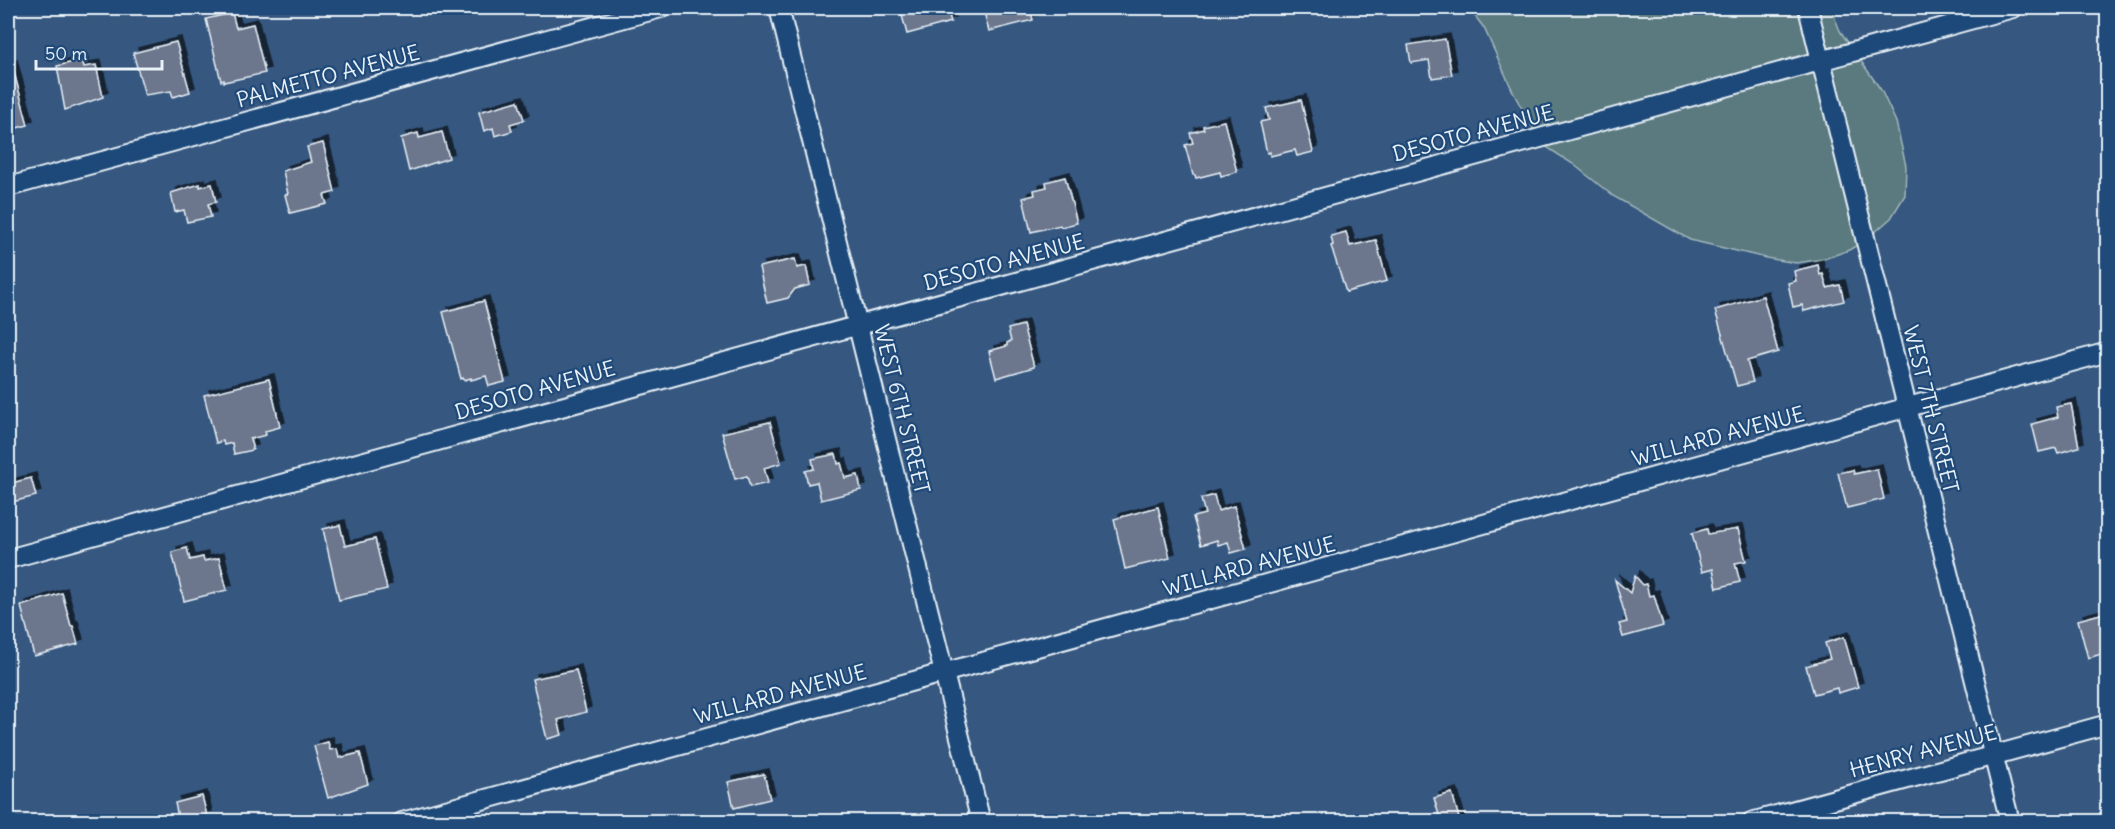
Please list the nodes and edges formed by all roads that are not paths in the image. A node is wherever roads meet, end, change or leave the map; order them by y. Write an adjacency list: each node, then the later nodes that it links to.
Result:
1 (661, 8): 6 (street, PALMETTO AVENUE)
2 (779, 8): 7 (street, WEST 6TH STREET)
3 (1808, 8): 5 (street, WEST 7TH STREET)
4 (2013, 8): 5 (street, DESOTO AVENUE)
5 (1821, 60): 7 (street, DESOTO AVENUE); 9 (street, WEST 7TH STREET)
6 (8, 187)
7 (858, 325): 10 (street, DESOTO AVENUE); 11 (street, WEST 6TH STREET)
8 (2108, 352): 9 (street, WILLARD AVENUE)
9 (1907, 407): 11 (street, WILLARD AVENUE); 13 (street, WEST 7TH STREET)
10 (8, 559)
11 (944, 673): 14 (street, WILLARD AVENUE); 15 (street, WEST 6TH STREET)
12 (2108, 723): 13 (street, HENRY AVENUE)
13 (1994, 755): 16 (street, HENRY AVENUE); 17 (street, WEST 7TH STREET)
14 (402, 822)
15 (981, 822)
16 (1751, 822)
17 (2010, 822)

